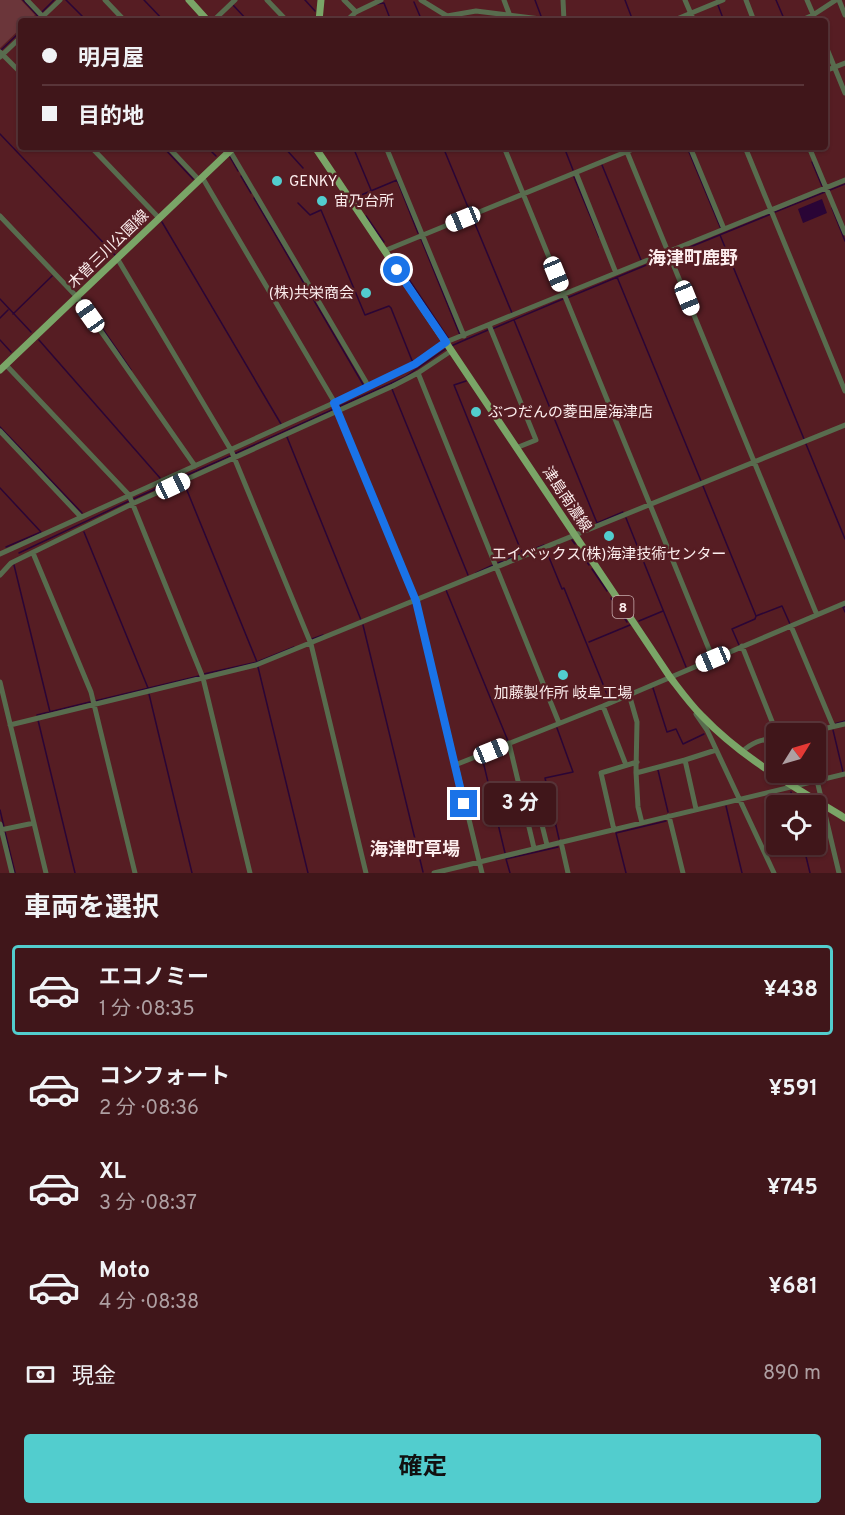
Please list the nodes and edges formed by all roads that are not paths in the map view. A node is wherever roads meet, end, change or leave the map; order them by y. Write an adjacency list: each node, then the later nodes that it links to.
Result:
1 (27, 0): 24 (street)
2 (60, 0): 25 (street)
3 (105, 0): 26 (street)
4 (189, 0): 27 (main road)
5 (235, 0): 28 (street)
6 (267, 0): 29 (street)
7 (321, 0): 30 (main road)
8 (344, 0): 19 (street)
9 (381, 0): 19 (street)
10 (421, 0): 18 (street)
11 (504, 0): 22 (street)
12 (563, 0): 35 (street)
13 (685, 0): 20 (street)
14 (723, 0): 20 (street)
15 (746, 0): 38 (street)
16 (807, 0): 23 (street)
17 (837, 0): 21 (street); 23 (street)
18 (430, 3): 32 (street)
19 (356, 12): 31 (street)
20 (691, 13): 36 (street); 37 (street)
21 (845, 15)
22 (510, 16): 33 (street); 34 (street)
23 (814, 17)
24 (41, 18)
25 (45, 18)
26 (122, 18)
27 (207, 18)
28 (214, 18)
29 (284, 18)
30 (319, 18)
31 (349, 18)
32 (448, 18)
33 (452, 18)
34 (529, 18)
35 (564, 18)
36 (679, 18)
37 (693, 18)
38 (753, 18)
39 (18, 40): 41 (street)
40 (828, 52): 43 (street)
41 (1, 54): 45 (street)
42 (845, 63): 43 (street)
43 (834, 67): 44 (street); 46 (street)
44 (828, 70)
45 (18, 71)
46 (845, 93)
47 (94, 150): 66 (street)
48 (171, 150): 60 (street)
49 (231, 150): 60 (main road, 木曽三川公園線)
50 (233, 150): 81 (street)
51 (317, 150): 70 (main road, 津島南濃線 / 8)
52 (387, 150): 69 (street)
53 (505, 150): 63 (street)
54 (624, 150): 59 (street)
55 (626, 150): 71 (street)
56 (691, 150): 67 (street)
57 (746, 150): 64 (street)
58 (810, 150): 62 (street)
59 (576, 173): 63 (street); 73 (street)
60 (201, 179): 66 (main road, 木曽三川公園線); 83 (street)
61 (845, 180): 62 (street)
62 (827, 190): 64 (street); 68 (street)
63 (523, 194): 69 (street); 75 (street)
64 (772, 212): 67 (street); 82 (street)
65 (0, 216): 74 (street)
66 (159, 218): 72 (main road, 木曽三川公園線)
67 (722, 230): 71 (street)
68 (845, 233)
69 (423, 235): 70 (street); 77 (street)
70 (384, 251): 78 (main road, 津島南濃線 / 8)
71 (669, 254): 73 (street); 88 (street)
72 (117, 258): 74 (main road, 木曽三川公園線); 87 (street)
73 (616, 273): 75 (street)
74 (77, 297): 79 (main road, 木曽三川公園線); 89 (street)
75 (565, 297): 76 (street); 91 (street)
76 (490, 328): 77 (street); 86 (street)
77 (464, 336): 78 (street)
78 (448, 347): 80 (street); 81 (street); 86 (main road, 津島南濃線 / 8)
79 (2, 366): 90 (street)
80 (418, 373): 83 (street); 97 (street)
81 (369, 387): 83 (street)
82 (845, 391)
83 (336, 407): 87 (street); 99 (street)
84 (845, 425): 88 (street)
85 (0, 431): 92 (street)
86 (516, 448): 93 (main road, 津島南濃線 / 8)
87 (233, 454): 89 (street); 90 (street); 103 (street)
88 (753, 462): 91 (street); 101 (street)
89 (195, 466): 90 (street)
90 (131, 500): 92 (street); 96 (street); 107 (street)
91 (650, 505): 93 (street); 105 (street)
92 (81, 517): 95 (street)
93 (576, 536): 97 (street); 106 (main road, 津島南濃線 / 8)
94 (0, 545): 95 (street)
95 (3, 552)
96 (33, 553): 98 (street); 111 (street)
97 (497, 568): 99 (street); 113 (street)
98 (0, 575)
99 (416, 601): 103 (street); 125 (street)
100 (845, 603): 101 (street)
101 (817, 615): 102 (street)
102 (791, 626): 104 (street); 117 (street)
103 (311, 644): 107 (street); 152 (street)
104 (742, 646): 105 (street); 114 (street)
105 (713, 659): 106 (street)
106 (670, 677): 109 (street); 110 (main road, 津島南濃線 / 8)
107 (203, 678): 111 (street); 151 (street)
108 (0, 682): 116 (street)
109 (629, 694): 112 (street); 124 (street)
110 (689, 702): 121 (street); 122 (main road, 津島南濃線 / 8)
111 (94, 704): 116 (street); 150 (street)
112 (603, 706): 113 (street); 126 (street)
113 (559, 723): 120 (street)
114 (772, 723)
115 (845, 723): 117 (street)
116 (10, 725): 140 (street)
117 (833, 726): 118 (street)
118 (826, 728)
119 (766, 738): 122 (street)
120 (509, 743): 125 (street); 136 (street)
121 (716, 750): 123 (street); 133 (street)
122 (742, 752): 131 (main road, 津島南濃線 / 8)
123 (685, 760): 127 (street); 135 (street)
124 (636, 762): 126 (street); 127 (street)
125 (455, 765): 147 (street)
126 (626, 765): 143 (street)
127 (636, 773): 141 (street)
128 (845, 774): 129 (street)
129 (826, 778)
130 (805, 783): 131 (street)
131 (793, 786): 132 (main road, 津島南濃線 / 8); 133 (street)
132 (808, 795)
133 (739, 799): 135 (street); 157 (street)
134 (826, 806): 139 (main road, 津島南濃線 / 8)
135 (696, 809): 137 (street)
136 (525, 812): 145 (street); 146 (street)
137 (669, 816): 141 (street); 156 (street)
138 (826, 817): 158 (street)
139 (845, 818)
140 (34, 823): 142 (street); 149 (street)
141 (642, 823): 143 (street)
142 (0, 828): 148 (street)
143 (614, 830): 144 (street)
144 (561, 842): 145 (street); 155 (street)
145 (547, 845): 146 (street)
146 (534, 848): 147 (street)
147 (479, 862): 153 (street); 154 (street)
148 (12, 873)
149 (46, 873)
150 (135, 873)
151 (250, 873)
152 (366, 873)
153 (434, 873)
154 (482, 873)
155 (568, 873)
156 (683, 873)
157 (774, 873)
158 (839, 873)

